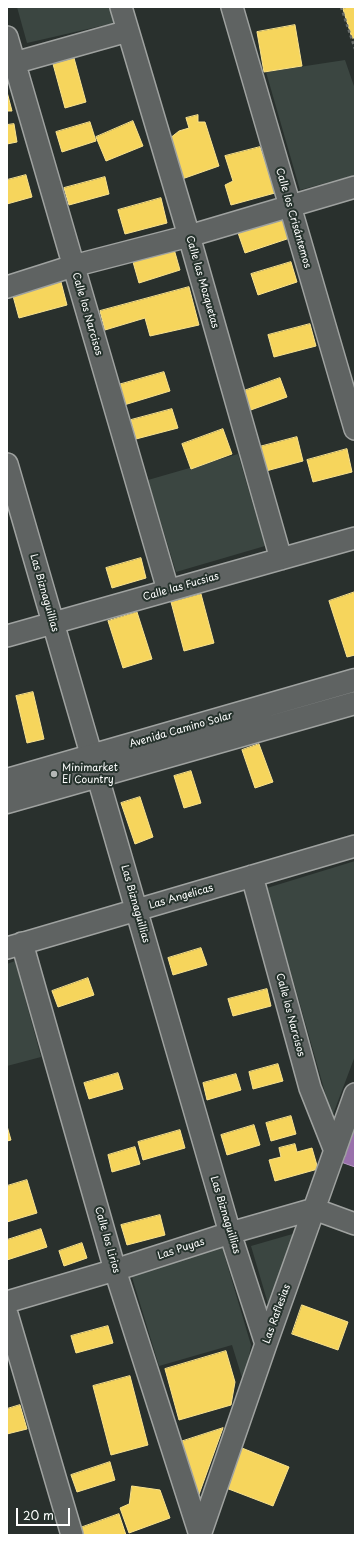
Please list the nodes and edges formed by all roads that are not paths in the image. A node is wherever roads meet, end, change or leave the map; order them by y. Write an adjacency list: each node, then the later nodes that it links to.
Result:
1 (121, 7): 3 (street, Calle las Mozquetas)
2 (232, 7): 7 (street, Calle los Crisántemos)
3 (128, 31): 5 (street); 8 (street, Calle las Mozquetas)
4 (7, 37): 5 (street, Calle los Narcisos)
5 (11, 64): 9 (street, Calle los Narcisos)
6 (355, 187): 7 (street)
7 (289, 206): 8 (street); 11 (street, Calle los Crisántemos)
8 (189, 236): 9 (street); 14 (street, Calle las Mozquetas)
9 (73, 266): 10 (street); 15 (street, Calle los Narcisos)
10 (7, 287)
11 (355, 429)
12 (7, 464): 16 (street, Las Biznaguillias)
13 (355, 538): 14 (street, Calle las Fucsias)
14 (281, 558): 15 (street, Calle las Fucsias)
15 (168, 590): 16 (street, Calle las Fucsias)
16 (52, 624): 17 (street, Calle las Fucsias); 20 (street, Las Biznaguillias)
17 (7, 636)
18 (355, 680): 20 (street, Avenida Camino Solar)
19 (355, 703): 20 (street, Avenida Camino Solar)
20 (95, 766): 21 (street, Avenida Camino Solar); 22 (street, Avenida Camino Solar); 25 (street, Las Biznaguillias)
21 (7, 780)
22 (7, 802)
23 (355, 846): 24 (street, Las Angelicas)
24 (252, 876): 25 (street, Las Angelicas); 28 (street, Calle los Narcisos)
25 (137, 910): 26 (street, Las Angelicas); 31 (street, Las Biznaguillias)
26 (14, 945): 32 (street, Calle los Lirios)
27 (355, 1094): 28 (street, Las Raflesias)
28 (335, 1151): 29 (street, Las Raflesias)
29 (314, 1209): 30 (street); 31 (street, Las Puyas); 35 (street, Las Raflesias)
30 (355, 1224)
31 (230, 1233): 32 (street, Las Puyas); 35 (street, Las Biznaguillias)
32 (115, 1270): 33 (street, Las Puyas); 37 (street, Calle los Lirios)
33 (7, 1302)
34 (7, 1314): 36 (street)
35 (266, 1344): 37 (street, Las Raflesias)
36 (72, 1535)
37 (200, 1535)

